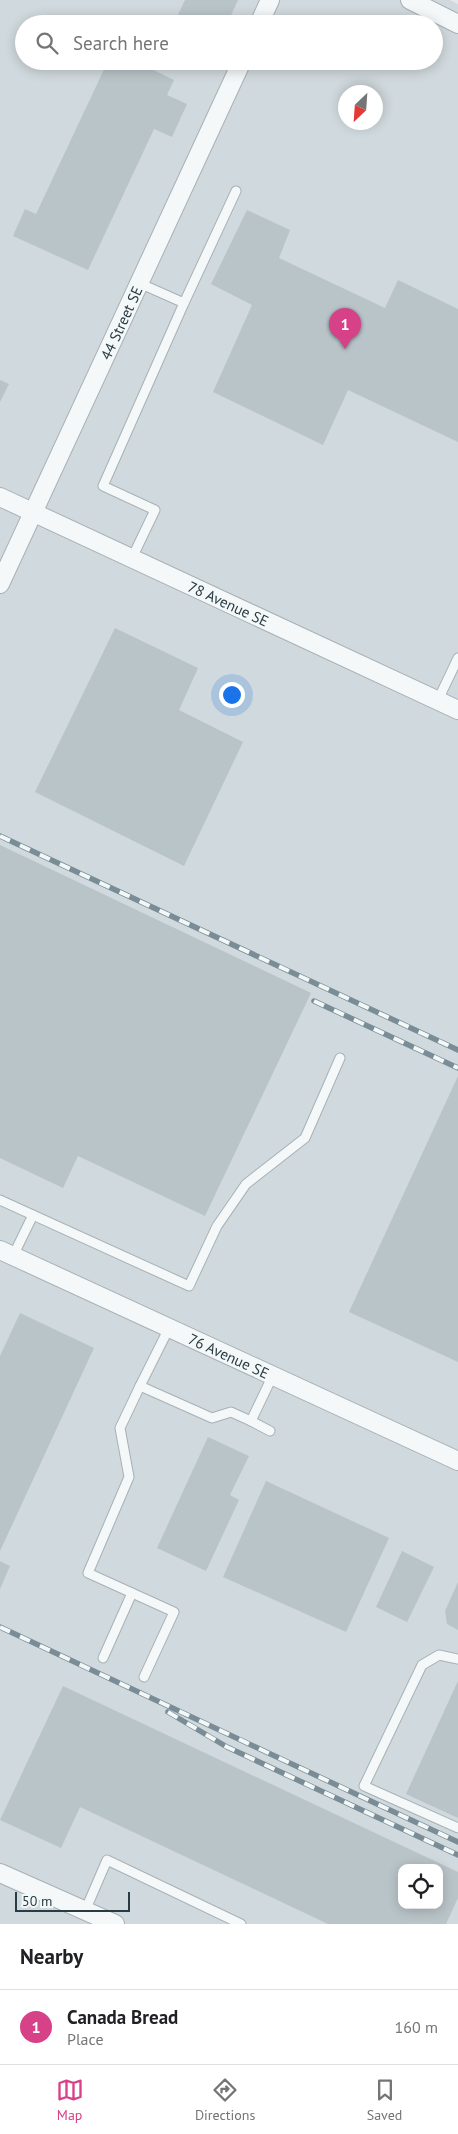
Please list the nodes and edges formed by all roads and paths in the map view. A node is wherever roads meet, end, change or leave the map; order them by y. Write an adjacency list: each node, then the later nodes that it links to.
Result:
1 (270, 0): 3 (street)
2 (410, 0): 4 (street)
3 (263, 15)
4 (440, 15)
5 (443, 16): 6 (street)
6 (458, 24)
7 (238, 70): 9 (street, 44 Street SE)
8 (236, 190): 10 (lane)
9 (139, 283): 10 (lane); 12 (street, 44 Street SE)
10 (184, 304): 13 (lane)
11 (0, 497): 12 (street, 78 Avenue SE)
12 (33, 512): 13 (street, 78 Avenue SE); 14 (street, 44 Street SE)
13 (132, 558): 16 (street, 78 Avenue SE)
14 (0, 584)
15 (458, 658): 16 (lane)
16 (438, 700): 17 (street, 78 Avenue SE)
17 (458, 710)
18 (340, 1058): 20 (lane)
19 (0, 1200): 20 (lane)
20 (33, 1215): 21 (lane)
21 (6, 1253): 22 (street, 76 Avenue SE)
22 (169, 1328): 23 (street, 76 Avenue SE); 24 (lane)
23 (272, 1375): 25 (lane); 27 (street, 76 Avenue SE)
24 (140, 1386): 25 (lane); 28 (lane)
25 (251, 1421): 26 (lane)
26 (270, 1430)
27 (458, 1461)
28 (132, 1593): 29 (lane); 31 (lane)
29 (103, 1658)
30 (458, 1659): 32 (lane)
31 (144, 1676)
32 (458, 1828)
33 (0, 1873): 34 (street)
34 (85, 1911): 35 (street); 36 (lane)
35 (115, 1924)
36 (241, 1924)

